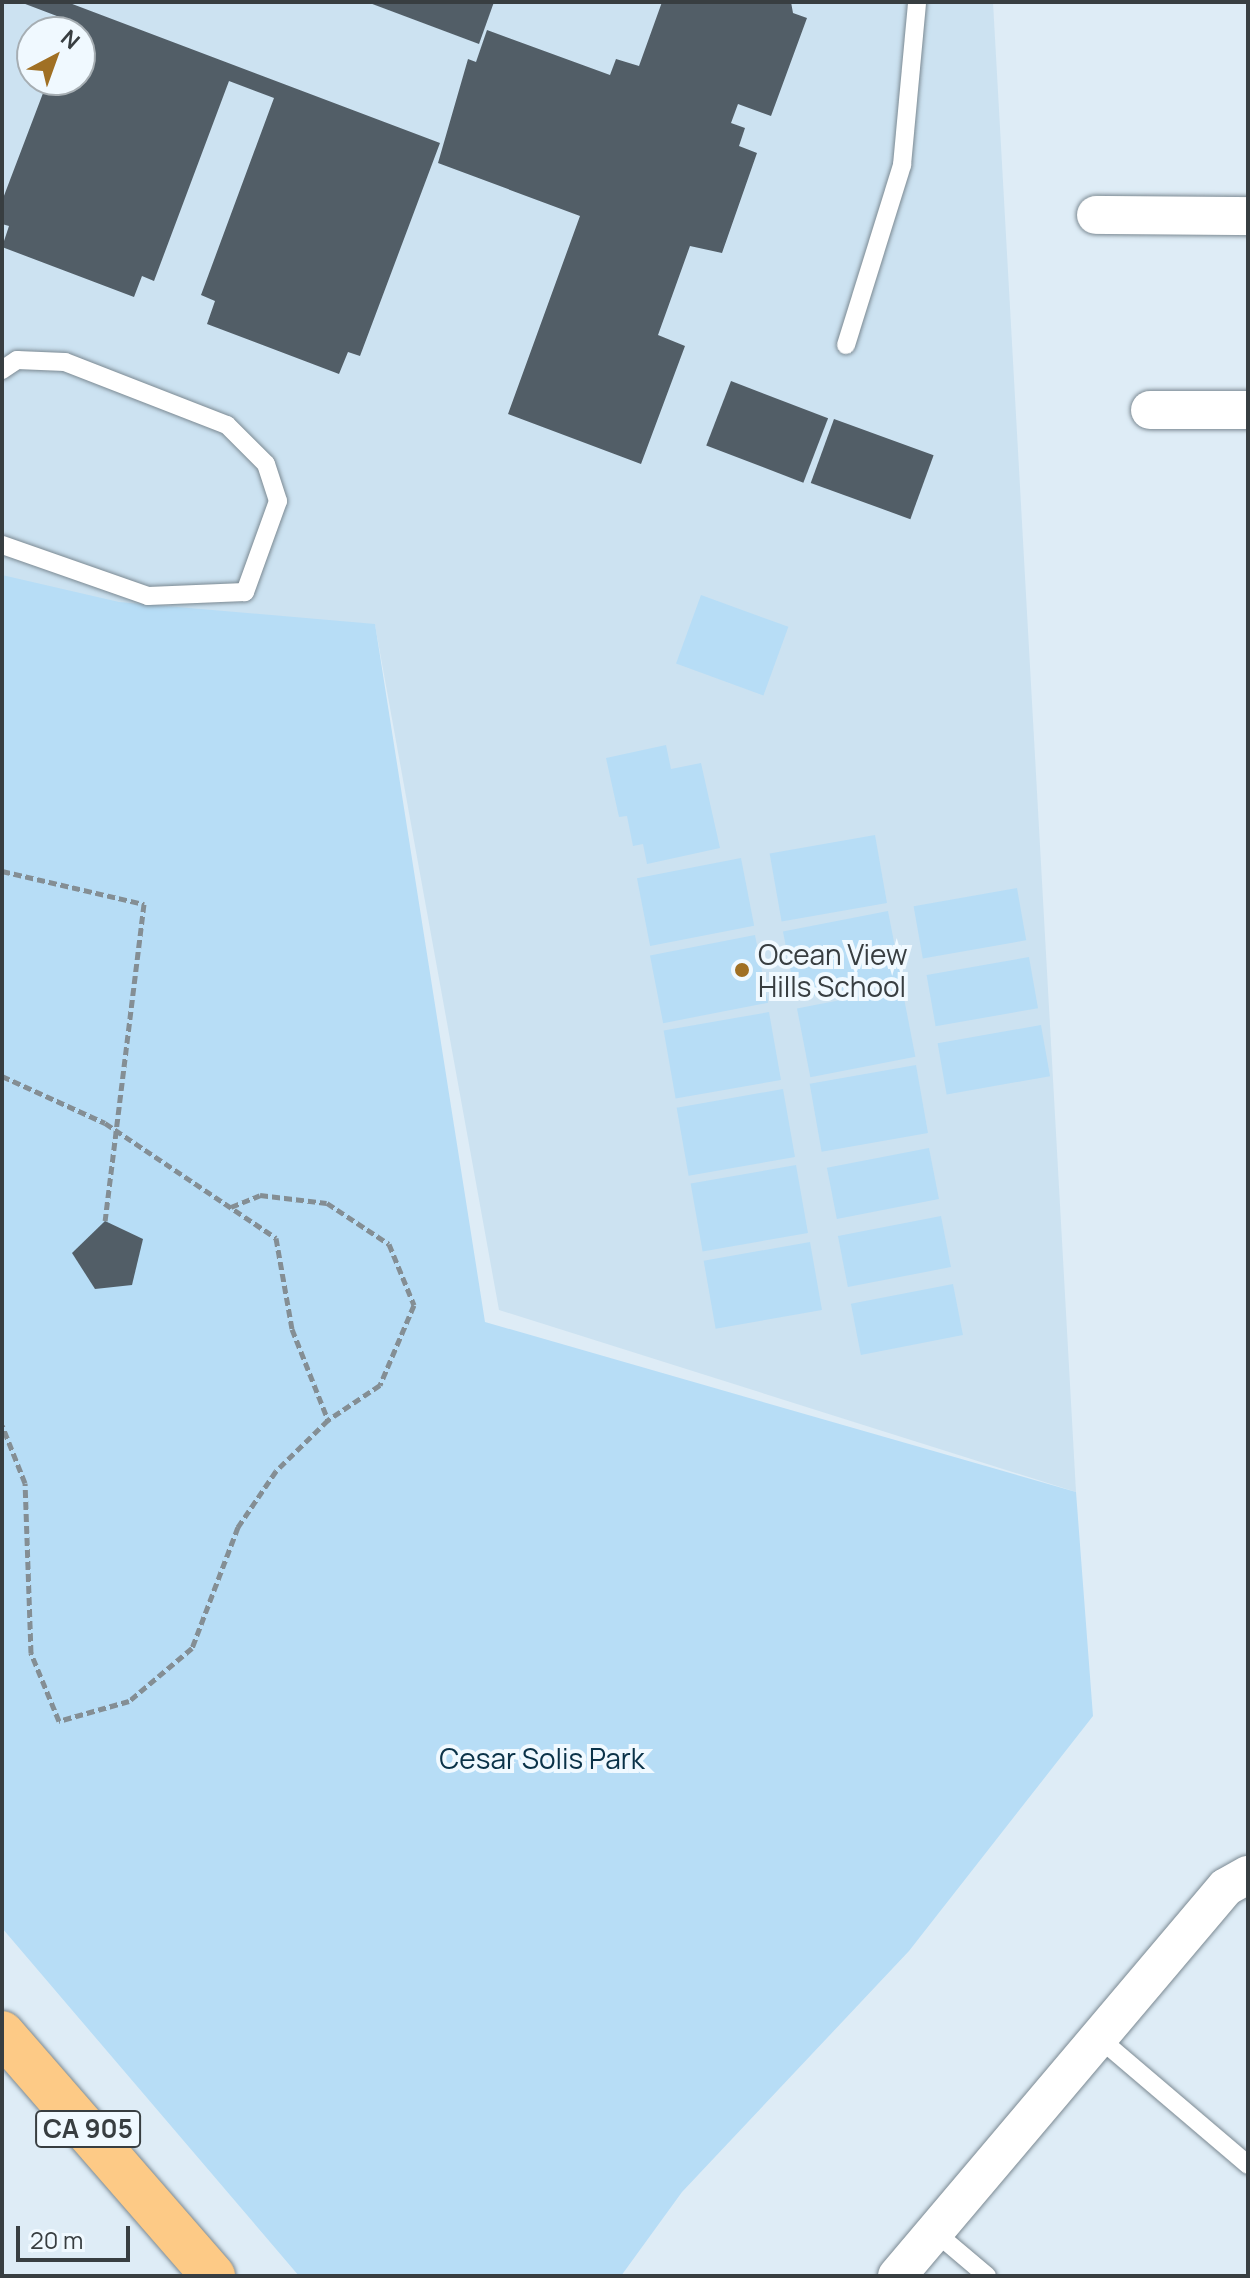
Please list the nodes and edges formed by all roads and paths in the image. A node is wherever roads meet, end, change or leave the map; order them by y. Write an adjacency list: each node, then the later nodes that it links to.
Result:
1 (917, 2): 4 (lane)
2 (1096, 215): 3 (street)
3 (1248, 216)
4 (846, 345)
5 (2, 370): 8 (lane)
6 (1150, 410): 7 (street)
7 (1248, 410)
8 (2, 545)
9 (2, 871): 11 (path)
10 (2, 1076): 11 (path)
11 (116, 1130): 12 (path); 13 (path)
12 (231, 1207): 14 (path); 14 (path)
13 (105, 1221)
14 (328, 1420): 15 (path)
15 (2, 1425)
16 (1248, 1875): 18 (street)
17 (2, 2033): 21 (highway, CA 905)
18 (1099, 2038): 19 (lane); 20 (street)
19 (1248, 2165)
20 (935, 2232): 22 (street); 23 (lane)
21 (213, 2276)
22 (897, 2276)
23 (987, 2276)

